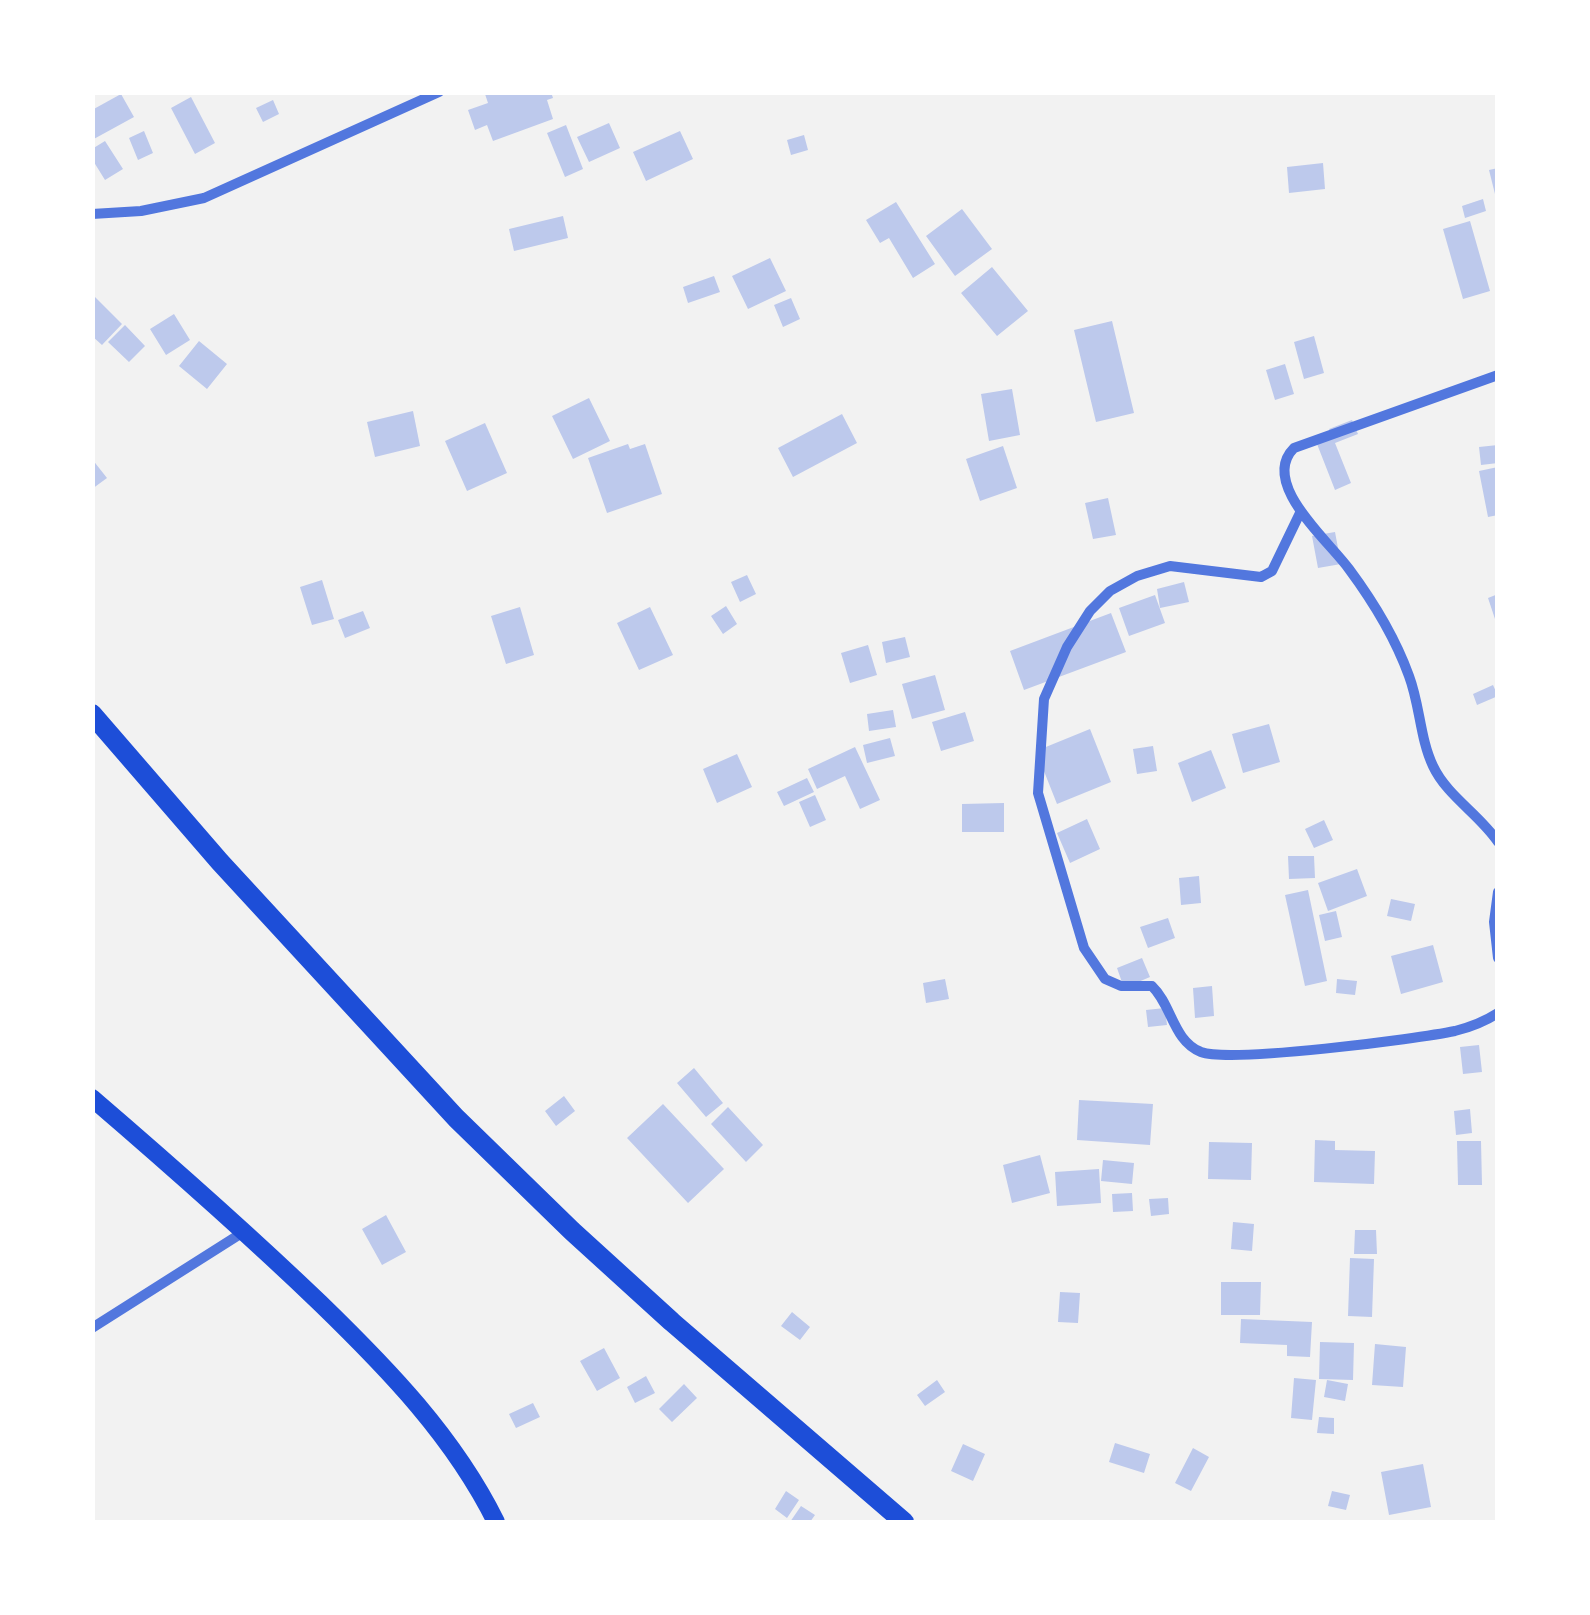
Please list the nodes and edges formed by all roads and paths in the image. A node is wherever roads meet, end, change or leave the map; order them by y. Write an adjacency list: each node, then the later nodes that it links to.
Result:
1 (439, 92): 2 (street)
2 (92, 214)
3 (1498, 376): 4 (street)
4 (1300, 513): 6 (street); 9 (street)
5 (92, 714): 14 (highway)
6 (1498, 842)
7 (1498, 892): 8 (street)
8 (1498, 958)
9 (1498, 1013)
10 (92, 1098): 11 (main road)
11 (246, 1231): 12 (street); 13 (main road)
12 (92, 1328)
13 (496, 1522)
14 (904, 1522)

